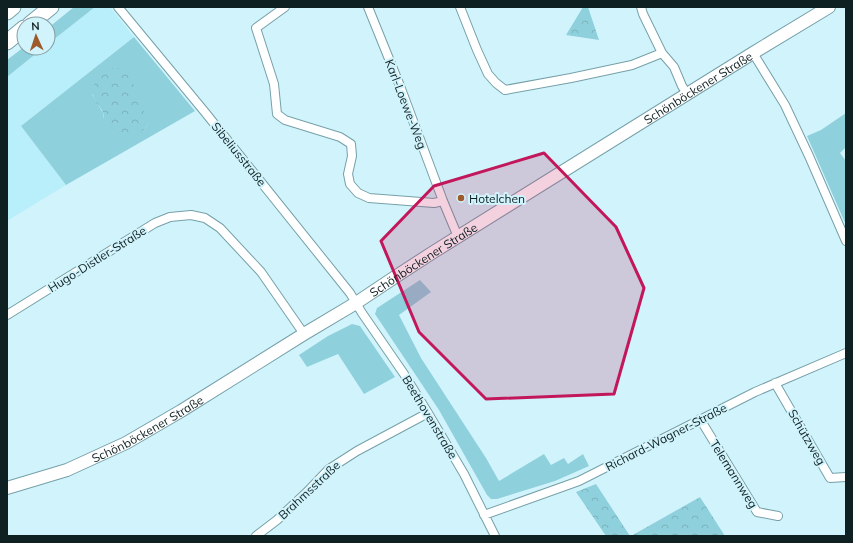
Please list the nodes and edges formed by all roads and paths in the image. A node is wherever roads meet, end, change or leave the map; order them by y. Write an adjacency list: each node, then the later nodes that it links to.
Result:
1 (13, 7): 9 (highway)
2 (51, 7): 10 (highway)
3 (118, 7): 19 (street, Sibeliusstraße)
4 (285, 7): 16 (street)
5 (368, 7): 16 (street, Karl-Loewe-Weg)
6 (460, 7): 13 (street)
7 (641, 7): 13 (street)
8 (829, 7): 14 (main road, Schönböckener Straße)
9 (7, 12)
10 (40, 16)
11 (16, 35): 12 (highway)
12 (7, 42)
13 (662, 53): 15 (street)
14 (753, 53): 15 (main road, Schönböckener Straße); 18 (street)
15 (687, 94): 17 (main road, Schönböckener Straße)
16 (443, 201): 17 (street, Karl-Loewe-Weg)
17 (458, 237): 19 (main road, Schönböckener Straße)
18 (846, 241)
19 (356, 303): 21 (main road, Schönböckener Straße); 24 (street, Beethovenstraße)
20 (7, 315): 21 (street, Hugo-Distler-Straße)
21 (304, 334): 27 (main road, Schönböckener Straße)
22 (846, 353): 23 (street, Richard-Wagner-Straße)
23 (775, 383): 25 (street, Richard-Wagner-Straße); 26 (street, Schützweg)
24 (428, 413): 28 (street, Beethovenstraße); 30 (street, Brahmsstraße)
25 (700, 419): 28 (street, Richard-Wagner-Straße); 29 (street, Telemannweg)
26 (846, 477)
27 (7, 488)
28 (484, 516): 31 (street, Beethovenstraße)
29 (778, 516)
30 (256, 536)
31 (495, 536)

